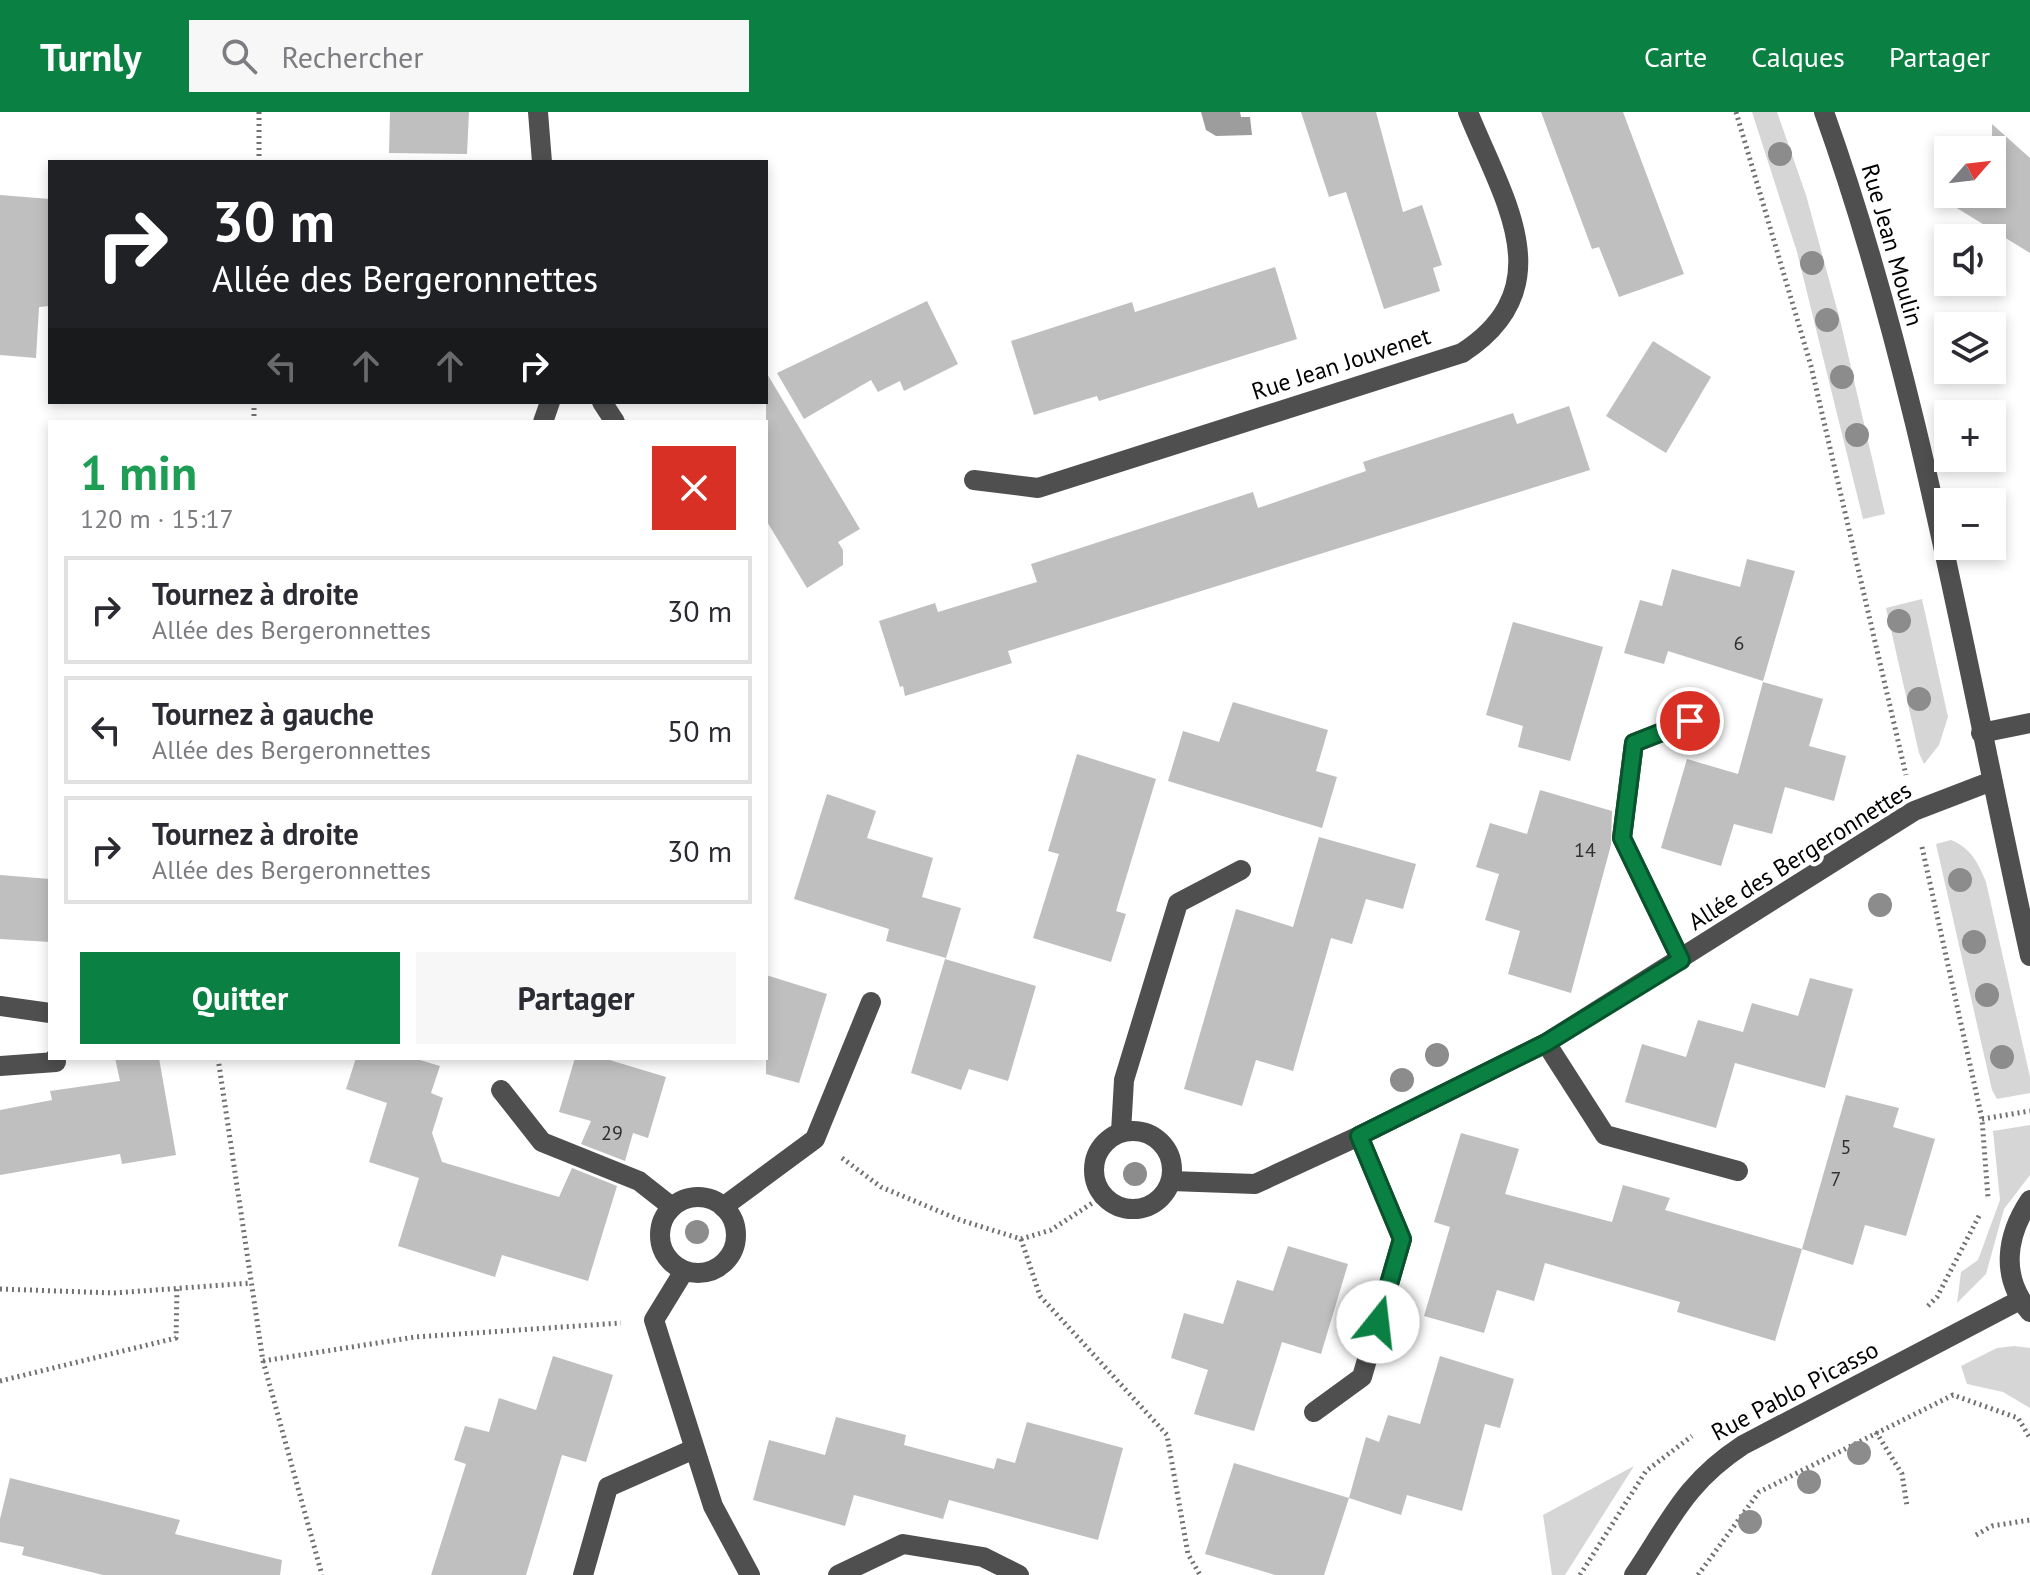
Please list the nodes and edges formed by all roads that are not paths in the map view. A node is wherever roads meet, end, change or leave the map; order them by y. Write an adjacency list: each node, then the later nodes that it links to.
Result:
1 (538, 112): 4 (street)
2 (1468, 112): 5 (street, Rue Jean Jouvenet)
3 (1832, 115): 8 (street, Rue Jean Moulin)
4 (542, 160)
5 (974, 480)
6 (1690, 721): 12 (street, Allée des Bergeronnettes)
7 (2030, 723): 8 (street)
8 (1981, 733): 9 (street, Rue Jean Moulin)
9 (1992, 781): 11 (street, Rue Jean Moulin); 12 (street, Allée des Bergeronnettes)
10 (1241, 870): 20 (street)
11 (2030, 956)
12 (1681, 960): 16 (street, Allée des Bergeronnettes)
13 (871, 1002): 26 (street)
14 (0, 1006): 15 (street)
15 (48, 1013)
16 (1546, 1043): 21 (street, Allée des Bergeronnettes); 22 (street)
17 (56, 1060): 18 (street)
18 (0, 1066)
19 (501, 1090): 25 (street)
20 (1121, 1132): 23 (street); 23 (street)
21 (1359, 1136): 23 (street, Allée des Bergeronnettes); 29 (street)
22 (1738, 1171)
23 (1171, 1181)
24 (2030, 1200): 28 (street)
25 (672, 1207): 26 (street); 27 (street)
26 (723, 1207): 27 (street)
27 (684, 1271): 30 (street)
28 (2025, 1306): 35 (street, Rue Pablo Picasso)
29 (1314, 1412)
30 (694, 1449): 31 (street); 32 (street)
31 (583, 1575)
32 (750, 1575)
33 (838, 1575): 34 (street)
34 (1019, 1575)
35 (1634, 1575)

